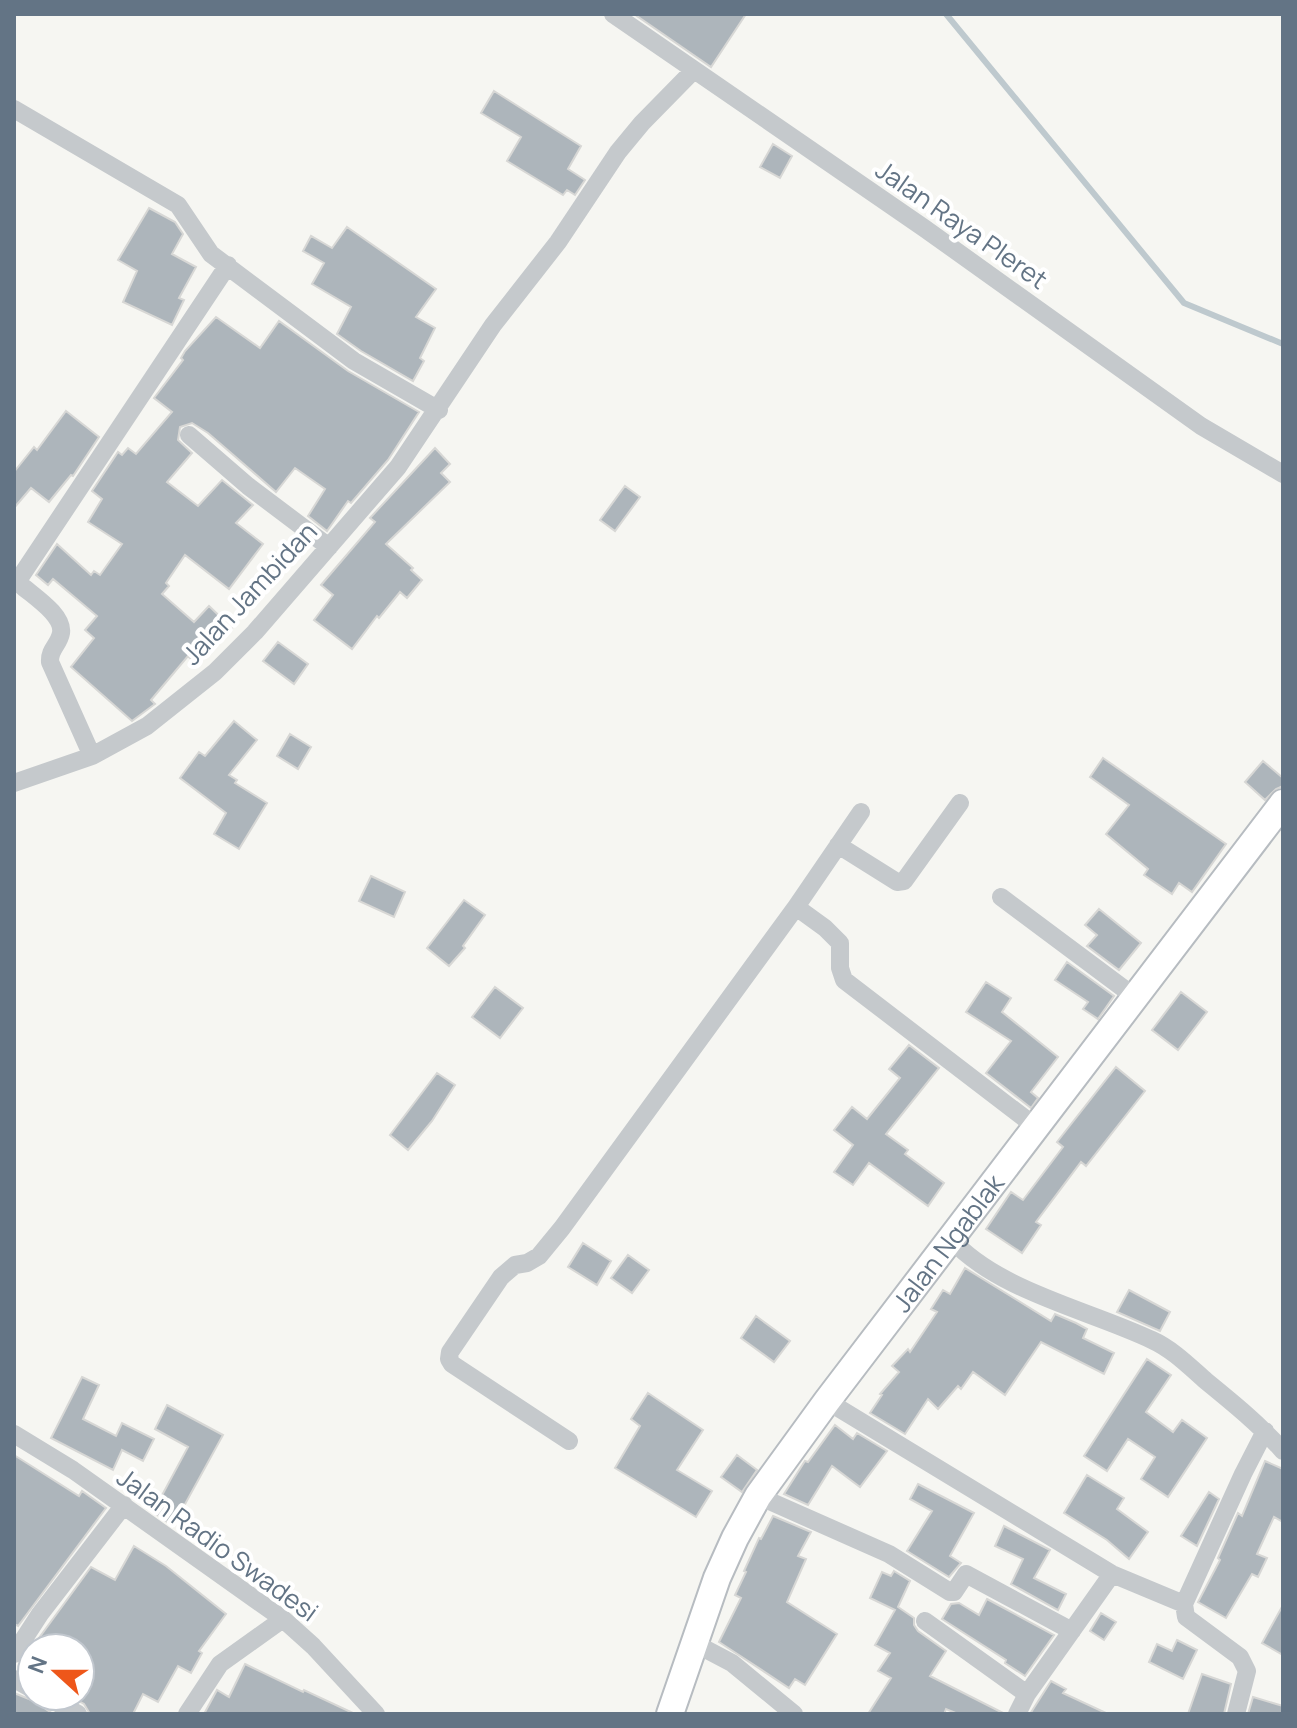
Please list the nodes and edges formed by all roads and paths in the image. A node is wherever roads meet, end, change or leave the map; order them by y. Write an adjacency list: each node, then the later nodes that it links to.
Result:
1 (613, 14): 2 (street, Jalan Raya Pleret)
2 (694, 70): 5 (street, Jalan Jambidan); 7 (street, Jalan Raya Pleret)
3 (14, 109): 4 (street)
4 (228, 265): 5 (street); 9 (street)
5 (439, 410): 8 (street, Jalan Jambidan)
6 (189, 435): 8 (street)
7 (1283, 474)
8 (329, 547): 9 (street, Jalan Jambidan)
9 (92, 756): 10 (street, Jalan Jambidan)
10 (14, 783)
11 (960, 803): 14 (street)
12 (1283, 803): 17 (street, Jalan Ngablak)
13 (861, 812): 14 (street)
14 (838, 845): 16 (street)
15 (1001, 897): 17 (street)
16 (796, 907): 18 (street); 23 (street)
17 (1135, 997): 18 (street, Jalan Ngablak)
18 (1036, 1127): 19 (street, Jalan Ngablak)
19 (951, 1239): 20 (street, Jalan Ngablak); 21 (street)
20 (827, 1401): 25 (street, Jalan Ngablak); 27 (street)
21 (1265, 1431): 24 (street); 28 (street)
22 (14, 1434): 26 (street, Jalan Radio Swadesi)
23 (569, 1441)
24 (1283, 1451)
25 (758, 1496): 31 (street); 32 (street, Jalan Ngablak)
26 (124, 1505): 29 (street, Jalan Radio Swadesi); 33 (street)
27 (1112, 1574): 28 (street); 31 (street)
28 (1184, 1604): 40 (street)
29 (283, 1619): 35 (street); 36 (street, Jalan Radio Swadesi)
30 (925, 1621): 34 (street)
31 (1072, 1631): 34 (street)
32 (694, 1643): 37 (street, Jalan Ngablak); 38 (street)
33 (14, 1654)
34 (1027, 1694): 39 (street)
35 (187, 1714)
36 (376, 1714)
37 (670, 1714)
38 (794, 1714)
39 (1017, 1714)
40 (1236, 1714)

